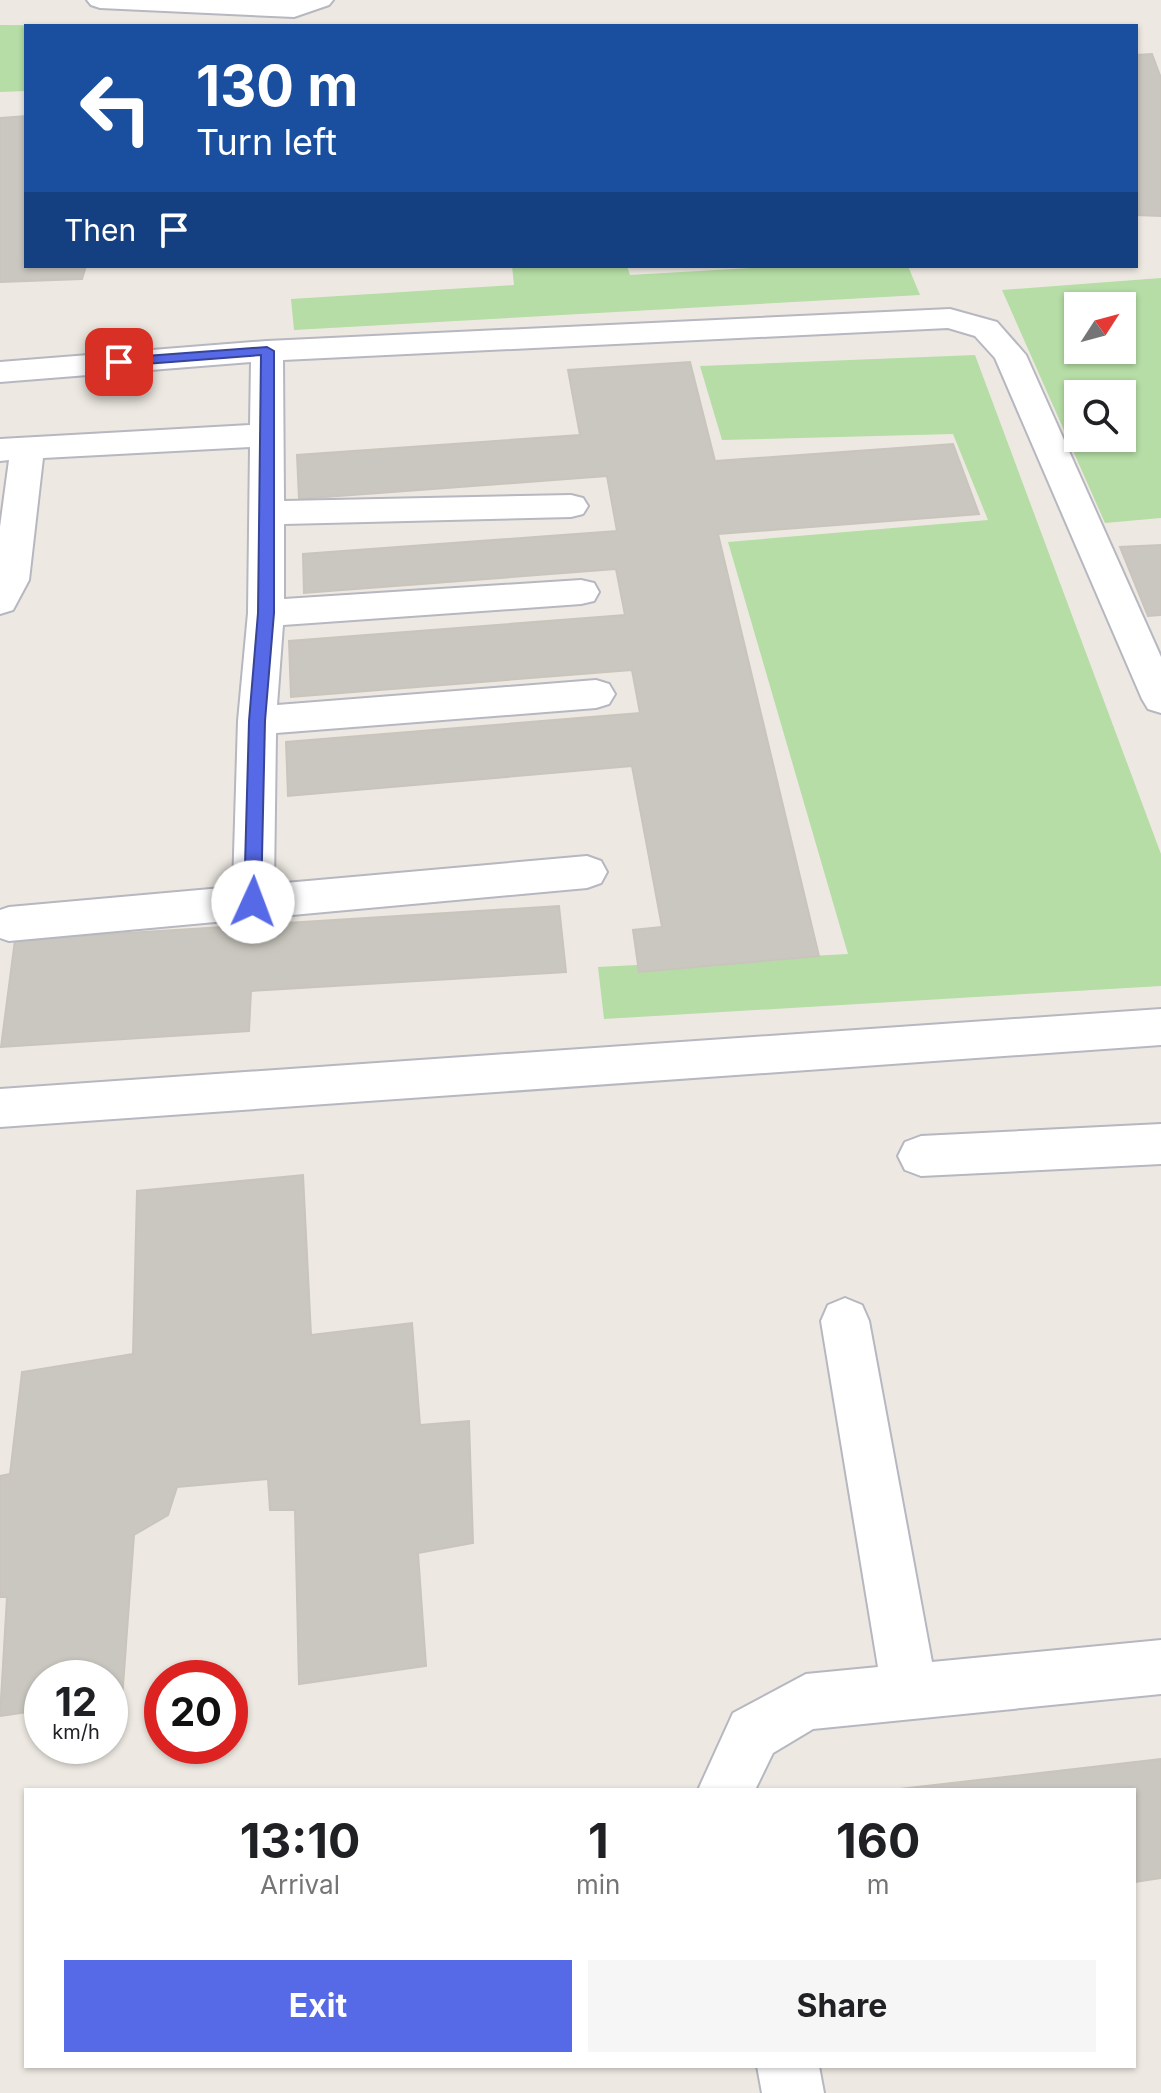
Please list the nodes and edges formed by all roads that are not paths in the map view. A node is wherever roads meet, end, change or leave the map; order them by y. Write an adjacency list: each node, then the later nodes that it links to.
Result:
1 (98, 0): 2 (street); 3 (street)
2 (320, 0)
3 (69, 1)
4 (267, 351): 5 (street); 6 (street); 14 (street)
5 (0, 372)
6 (266, 435): 7 (street); 9 (street)
7 (14, 450): 11 (street)
8 (571, 506): 9 (street)
9 (265, 513): 12 (street)
10 (581, 592): 12 (street)
11 (0, 601)
12 (266, 613): 15 (street)
13 (596, 694): 15 (street)
14 (1161, 699)
15 (257, 721): 17 (street)
16 (587, 872): 17 (street)
17 (253, 902): 18 (street)
18 (9, 924)
19 (1161, 1027): 20 (street)
20 (0, 1108)
21 (1161, 1144): 22 (street)
22 (921, 1156)
23 (845, 1321): 25 (street)
24 (1161, 1667): 25 (street)
25 (910, 1693): 26 (street)
26 (727, 1788)
27 (788, 2068): 28 (street)
28 (793, 2093)

